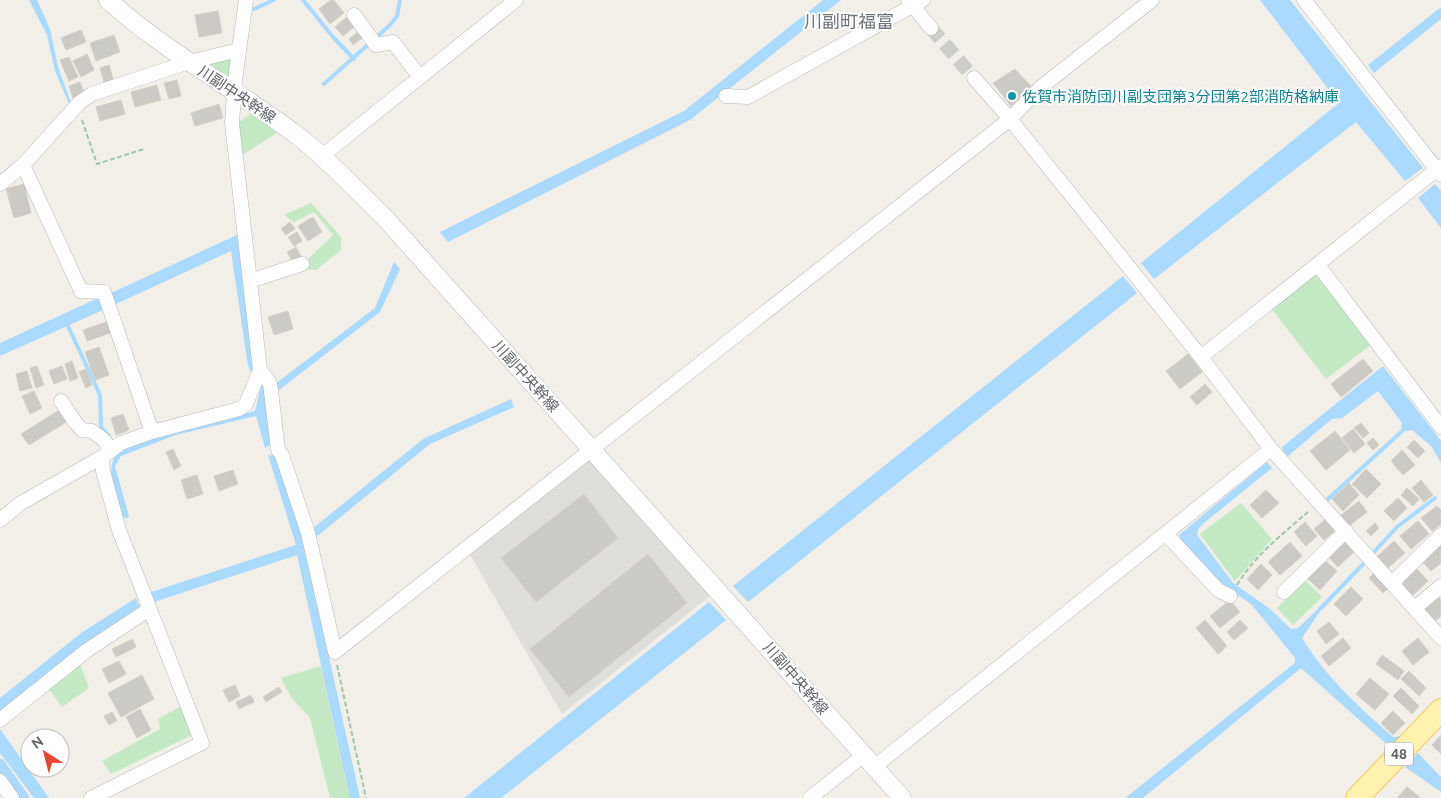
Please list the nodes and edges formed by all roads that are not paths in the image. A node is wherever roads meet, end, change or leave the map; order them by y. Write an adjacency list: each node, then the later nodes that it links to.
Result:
1 (108, 0): 10 (street, 川副中央幹線)
2 (246, 0): 9 (street)
3 (516, 0): 11 (street)
4 (1152, 0): 15 (street)
5 (1304, 0): 18 (street)
6 (915, 2): 8 (street); 14 (street)
7 (354, 15): 11 (street)
8 (932, 28)
9 (239, 50): 10 (street); 13 (street)
10 (189, 62): 13 (street, 川副中央幹線); 17 (street)
11 (419, 76): 16 (street)
12 (974, 78): 15 (street)
13 (234, 90): 16 (street, 川副中央幹線); 22 (street)
14 (726, 96)
15 (1010, 119): 23 (street); 29 (street)
16 (322, 156): 29 (street, 川副中央幹線)
17 (23, 165): 19 (street); 27 (street)
18 (1440, 170): 21 (street)
19 (0, 184)
20 (302, 264): 22 (street)
21 (1318, 265): 23 (street); 26 (street)
22 (250, 281): 24 (street)
23 (1201, 357): 28 (street)
24 (260, 370): 27 (street); 29 (street)
25 (62, 401): 30 (street)
26 (1441, 427)
27 (152, 432): 30 (street)
28 (1271, 449): 32 (street); 33 (street)
29 (592, 450): 44 (street, 川副中央幹線)
30 (106, 453): 31 (street); 40 (street)
31 (0, 520)
32 (1346, 531): 35 (street); 38 (street)
33 (1166, 534): 37 (street); 44 (street)
34 (1441, 536): 35 (street)
35 (1395, 586): 39 (street)
36 (1441, 586): 39 (street)
37 (1233, 590)
38 (1284, 592)
39 (1415, 608): 41 (street)
40 (148, 610): 43 (street); 47 (street)
41 (1441, 638)
42 (1441, 710): 50 (main road, 48)
43 (0, 720)
44 (869, 761): 48 (street); 49 (street, 川副中央幹線)
45 (0, 781): 46 (street)
46 (12, 798)
47 (91, 798)
48 (810, 798)
49 (902, 798)
50 (1357, 798)

